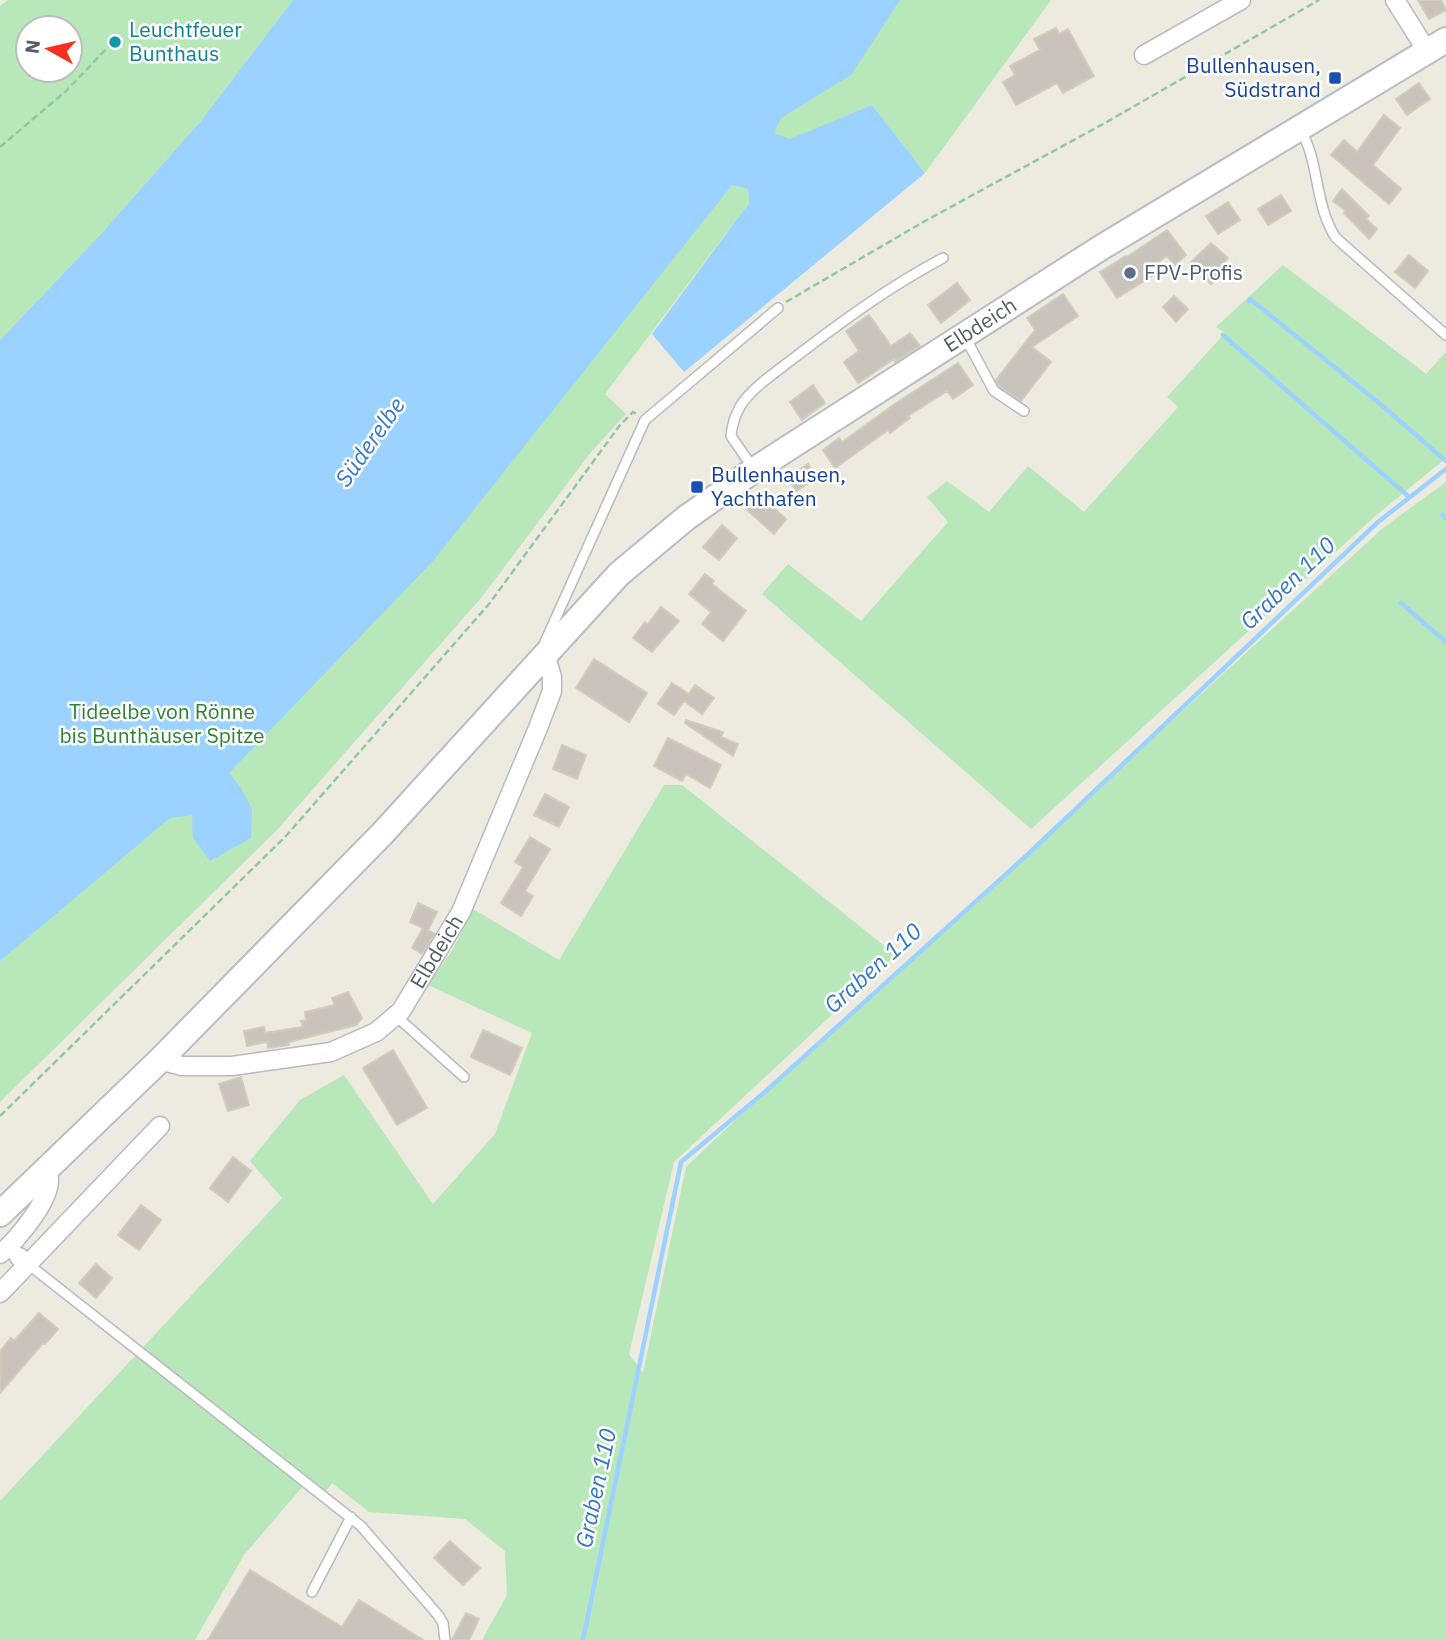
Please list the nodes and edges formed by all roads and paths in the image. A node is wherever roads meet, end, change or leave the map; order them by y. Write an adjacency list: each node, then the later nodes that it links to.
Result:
1 (1241, 0): 6 (street)
2 (1319, 0): 10 (path)
3 (1395, 0): 4 (street)
4 (1436, 45): 7 (street, Elbdeich)
5 (109, 46): 8 (path)
6 (1144, 55)
7 (1299, 128): 11 (lane); 12 (street, Elbdeich)
8 (0, 147)
9 (943, 258): 15 (lane)
10 (778, 308): 14 (lane)
11 (1446, 335)
12 (964, 336): 13 (lane); 15 (street, Elbdeich)
13 (1024, 411)
14 (646, 420): 16 (lane); 20 (path)
15 (754, 470): 16 (street, Elbdeich)
16 (545, 654): 17 (street, Elbdeich); 18 (street, Elbdeich)
17 (396, 1016): 18 (street, Elbdeich); 19 (lane)
18 (160, 1060): 22 (street, Elbdeich)
19 (464, 1077)
20 (0, 1116)
21 (160, 1126): 25 (street)
22 (46, 1170): 23 (street, Elbdeich); 24 (street)
23 (0, 1214)
24 (4, 1251): 25 (street)
25 (28, 1265): 26 (street); 27 (lane)
26 (0, 1293)
27 (351, 1517): 28 (lane); 29 (lane)
28 (312, 1592)
29 (445, 1640)

